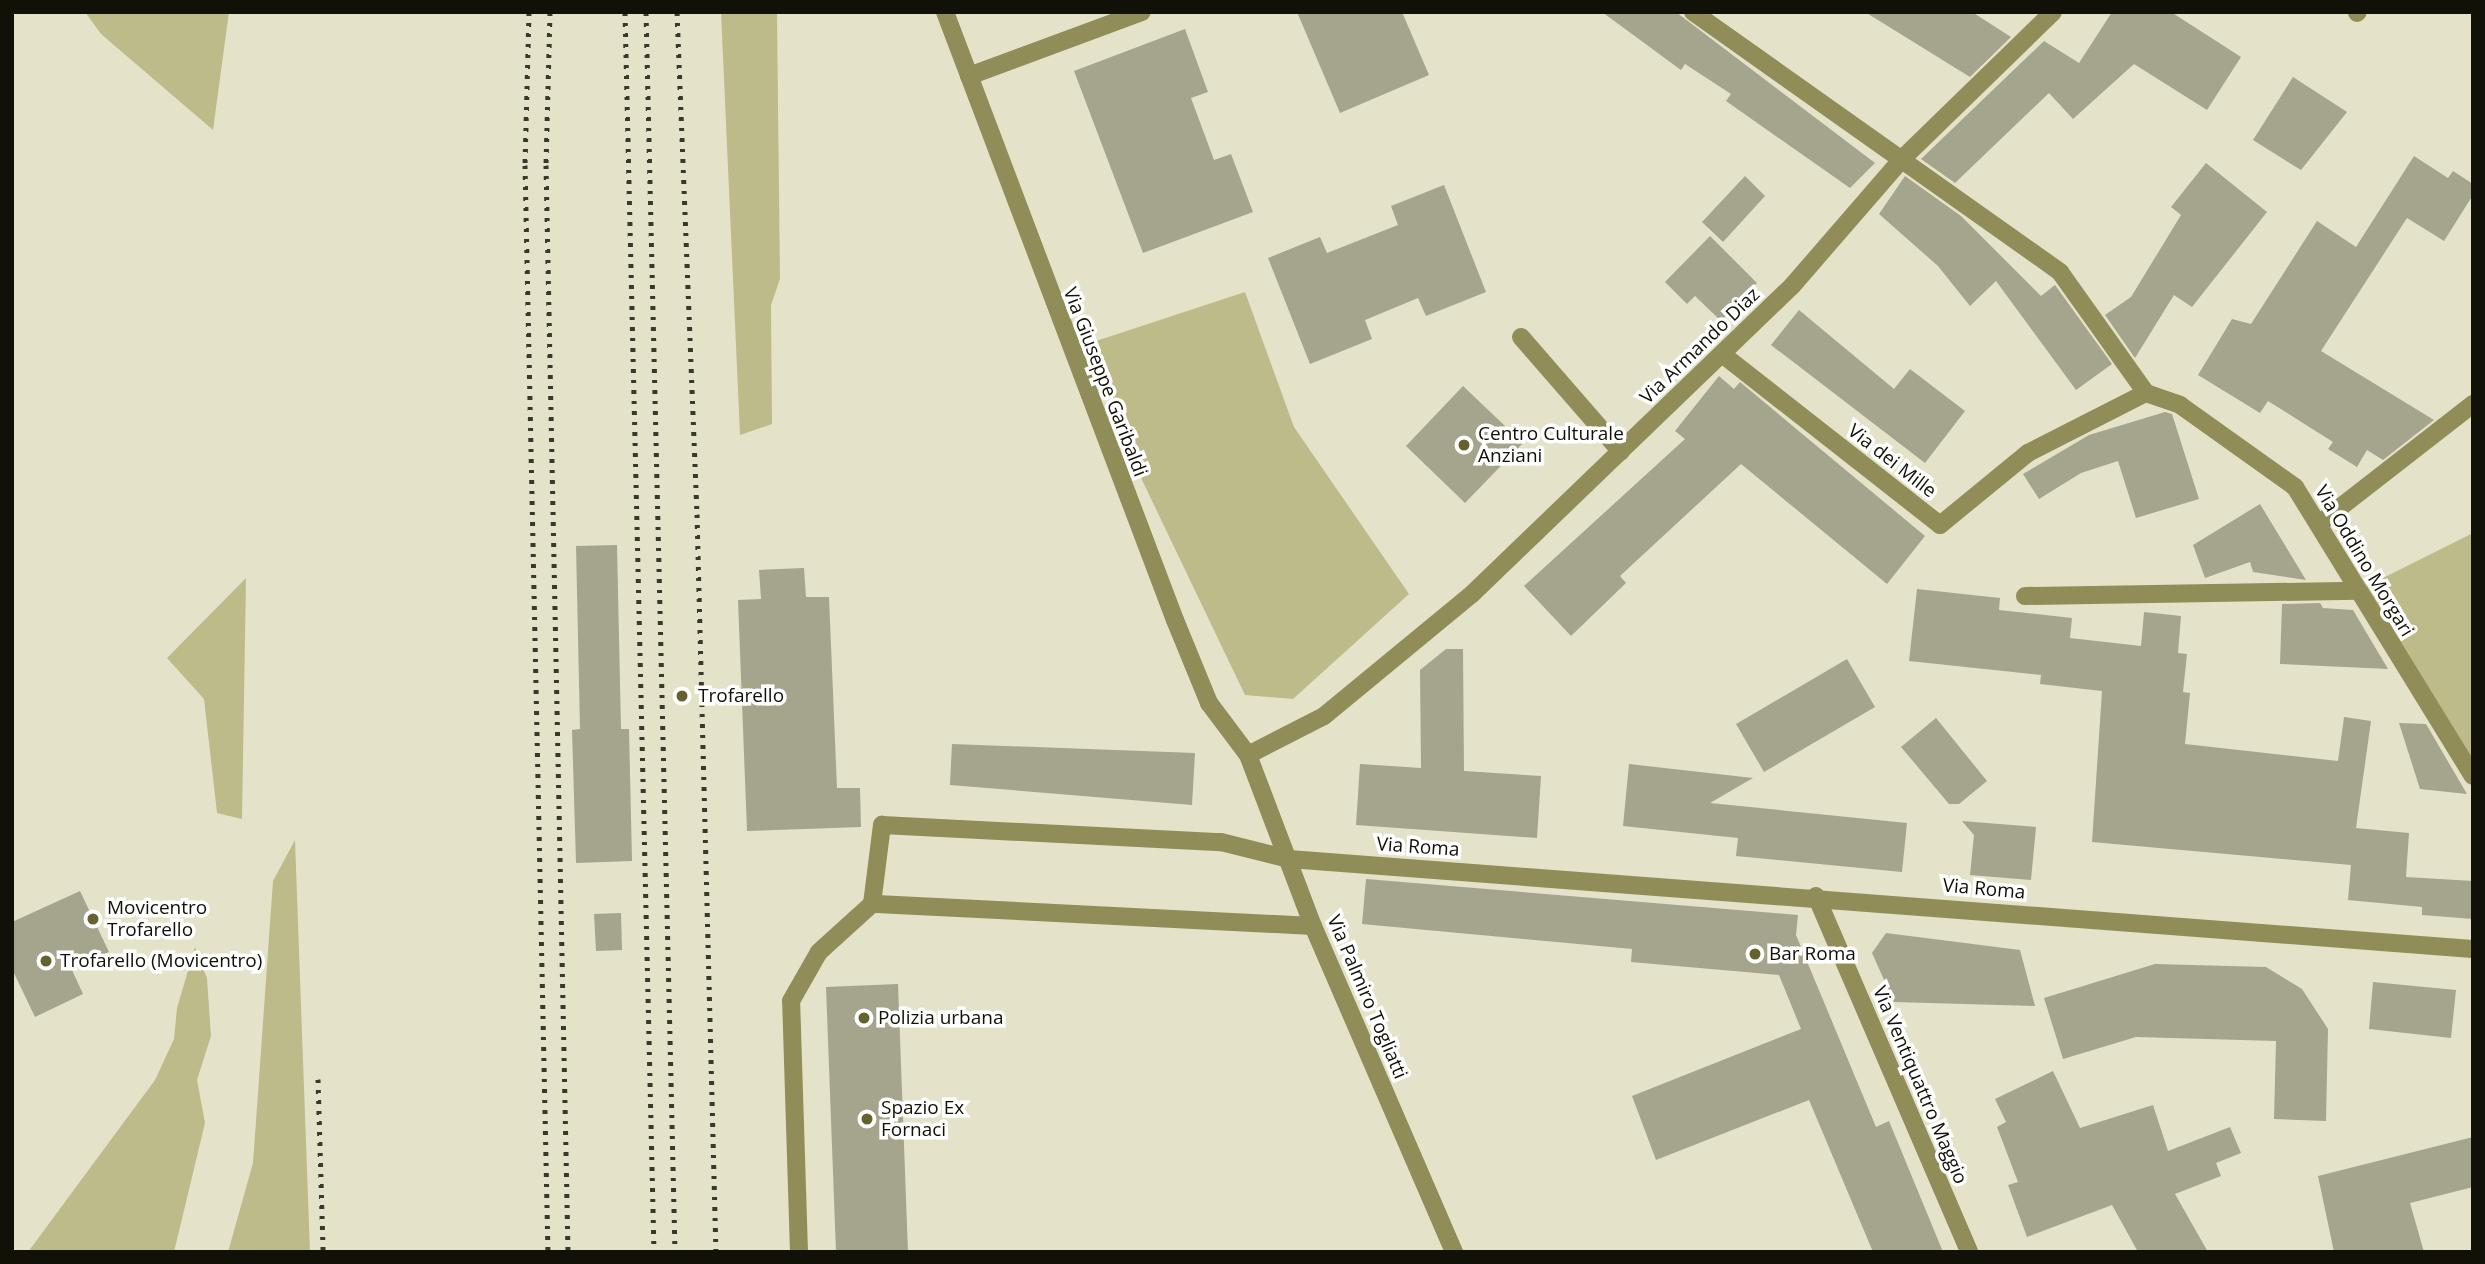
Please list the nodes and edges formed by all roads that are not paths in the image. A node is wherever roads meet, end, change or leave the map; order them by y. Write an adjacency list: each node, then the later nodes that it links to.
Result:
1 (945, 12): 5 (street, Via Giuseppe Garibaldi)
2 (1142, 12): 5 (street)
3 (1693, 12): 6 (street)
4 (2053, 12): 6 (street, Via Armando Diaz)
5 (969, 76): 15 (street, Via Giuseppe Garibaldi)
6 (1903, 158): 8 (street, Via Armando Diaz); 9 (street)
7 (1521, 337): 11 (street)
8 (1722, 354): 9 (street, Via dei Mille); 11 (street, Via Armando Diaz)
9 (2146, 393): 12 (street, Via Oddino Morgari)
10 (2473, 404): 12 (street)
11 (1621, 452): 15 (street, Via Armando Diaz)
12 (2320, 523): 13 (street, Via Oddino Morgari)
13 (2357, 591): 14 (street); 16 (street, Via Oddino Morgari)
14 (2025, 596)
15 (1248, 755): 17 (street, Via Palmiro Togliatti)
16 (2473, 776)
17 (1289, 859): 18 (street, Via Roma); 19 (street, Via Roma); 20 (street, Via Palmiro Togliatti)
18 (1816, 896): 21 (street, Via Roma); 24 (street, Via Ventiquattro Maggio)
19 (872, 904): 20 (street); 22 (street)
20 (1313, 926): 23 (street, Via Palmiro Togliatti)
21 (2473, 950)
22 (799, 1252)
23 (1454, 1252)
24 (1969, 1252)

